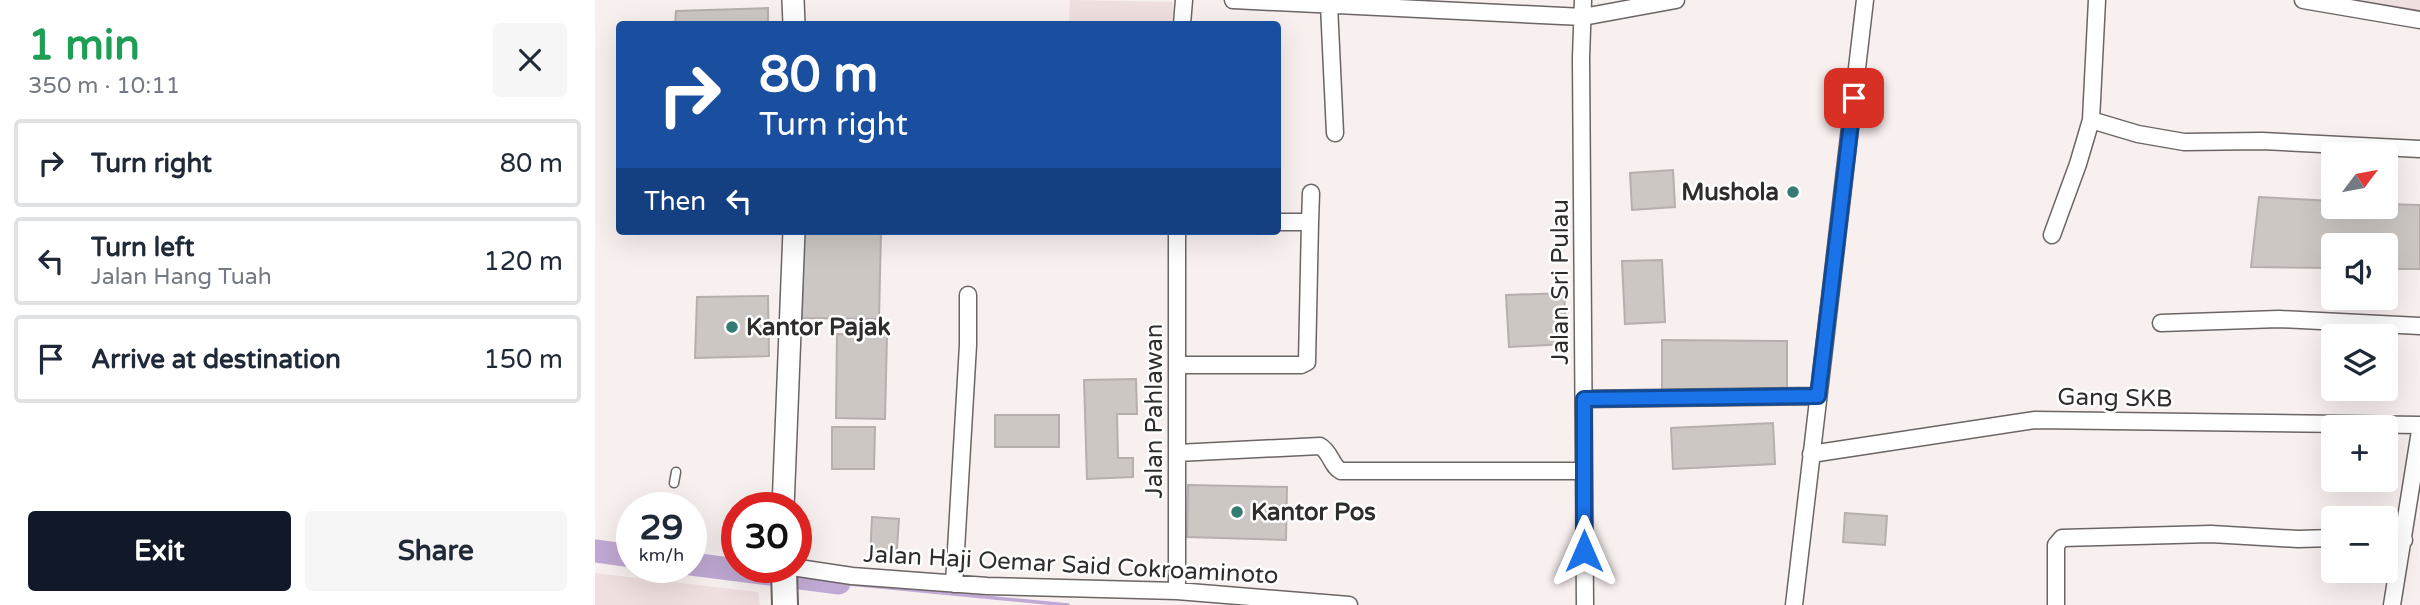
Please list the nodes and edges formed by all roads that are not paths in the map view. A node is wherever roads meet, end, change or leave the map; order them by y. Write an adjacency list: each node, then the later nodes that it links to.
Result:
1 (793, 0): 12 (street)
2 (1184, 0): 13 (street)
3 (1233, 0): 9 (street)
4 (1583, 0): 10 (street, Jalan Sri Pulau)
5 (1676, 0): 10 (street)
6 (1865, 0): 27 (street)
7 (2098, 0): 14 (street)
8 (2303, 0): 11 (street)
9 (1329, 5): 10 (street); 15 (street)
10 (1583, 17): 28 (street, Jalan Sri Pulau)
11 (2420, 20)
12 (794, 21)
13 (1182, 21)
14 (2091, 120): 16 (street); 22 (street)
15 (1335, 133)
16 (2420, 149)
17 (1311, 193): 19 (street)
18 (1281, 222): 19 (street)
19 (1310, 222): 26 (street)
20 (795, 235): 35 (street)
21 (1177, 235): 26 (street, Jalan Pahlawan)
22 (2052, 235)
23 (968, 295): 41 (street)
24 (2161, 323): 25 (street)
25 (2420, 326)
26 (1177, 365): 30 (street, Jalan Pahlawan)
27 (1818, 396): 28 (street); 31 (street)
28 (1584, 399): 32 (street, Jalan Sri Pulau)
29 (2420, 435): 31 (street, Gang SKB); 38 (street)
30 (1177, 453): 32 (street); 42 (street, Jalan Pahlawan)
31 (1811, 454): 47 (street)
32 (1584, 471): 46 (street, Jalan Sri Pulau)
33 (675, 472): 34 (lane)
34 (674, 483)
35 (784, 492)
36 (2321, 538): 48 (street)
37 (2398, 540): 38 (street)
38 (2404, 540): 49 (street)
39 (812, 571): 41 (street, Jalan Haji Oemar Said Cokroaminoto)
40 (786, 583): 44 (main road)
41 (954, 584): 43 (street, Jalan Haji Oemar Said Cokroaminoto)
42 (1177, 591): 43 (street, Jalan Haji Oemar Said Cokroaminoto); 45 (street, Jalan Haji Oemar Said Cokroaminoto)
43 (1128, 598)
44 (785, 602)
45 (1349, 605)
46 (1585, 605)
47 (1794, 605)
48 (2056, 605)
49 (2392, 605)

